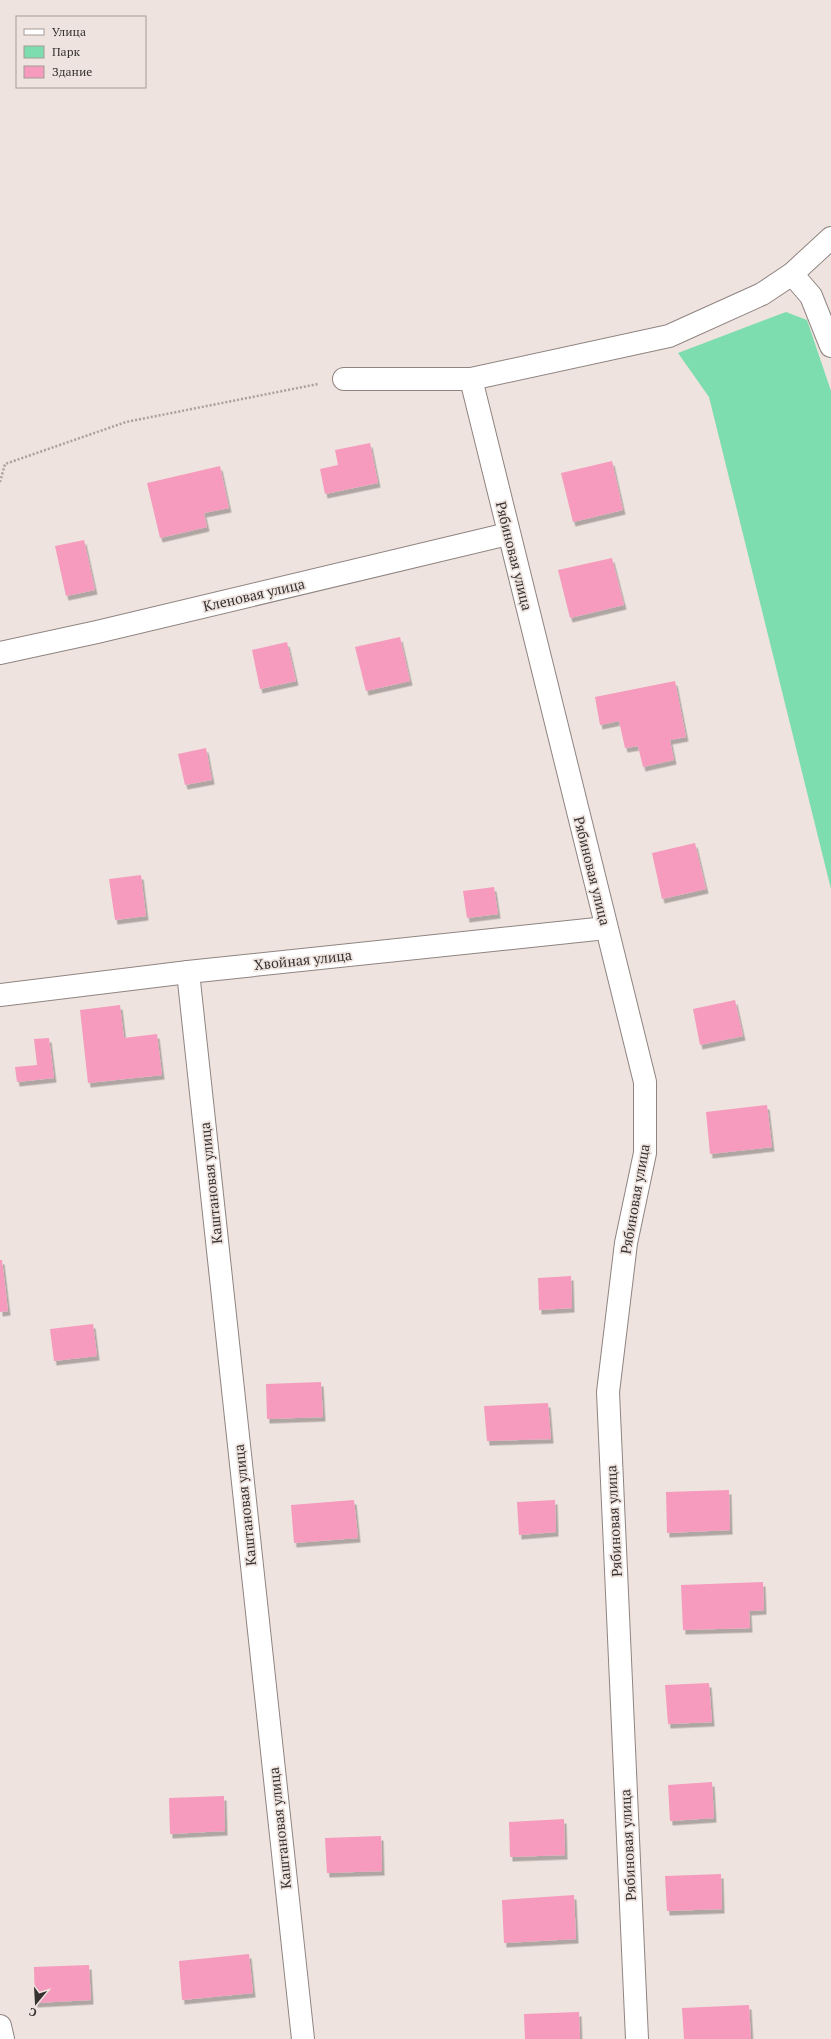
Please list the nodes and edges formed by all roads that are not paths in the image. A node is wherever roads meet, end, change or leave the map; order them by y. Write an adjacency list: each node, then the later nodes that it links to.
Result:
1 (831, 238): 2 (street)
2 (792, 274): 3 (street); 5 (street)
3 (831, 346)
4 (344, 379): 5 (street)
5 (471, 379): 6 (street, Рябиновая улица)
6 (508, 534): 7 (street, Кленовая улица); 8 (street, Рябиновая улица)
7 (0, 653)
8 (606, 928): 9 (street, Хвойная улица); 14 (street, Рябиновая улица)
9 (188, 972): 10 (street, Хвойная улица); 13 (street, Каштановая улица)
10 (0, 995)
11 (0, 2026): 12 (street)
12 (3, 2039)
13 (303, 2039)
14 (637, 2039)

